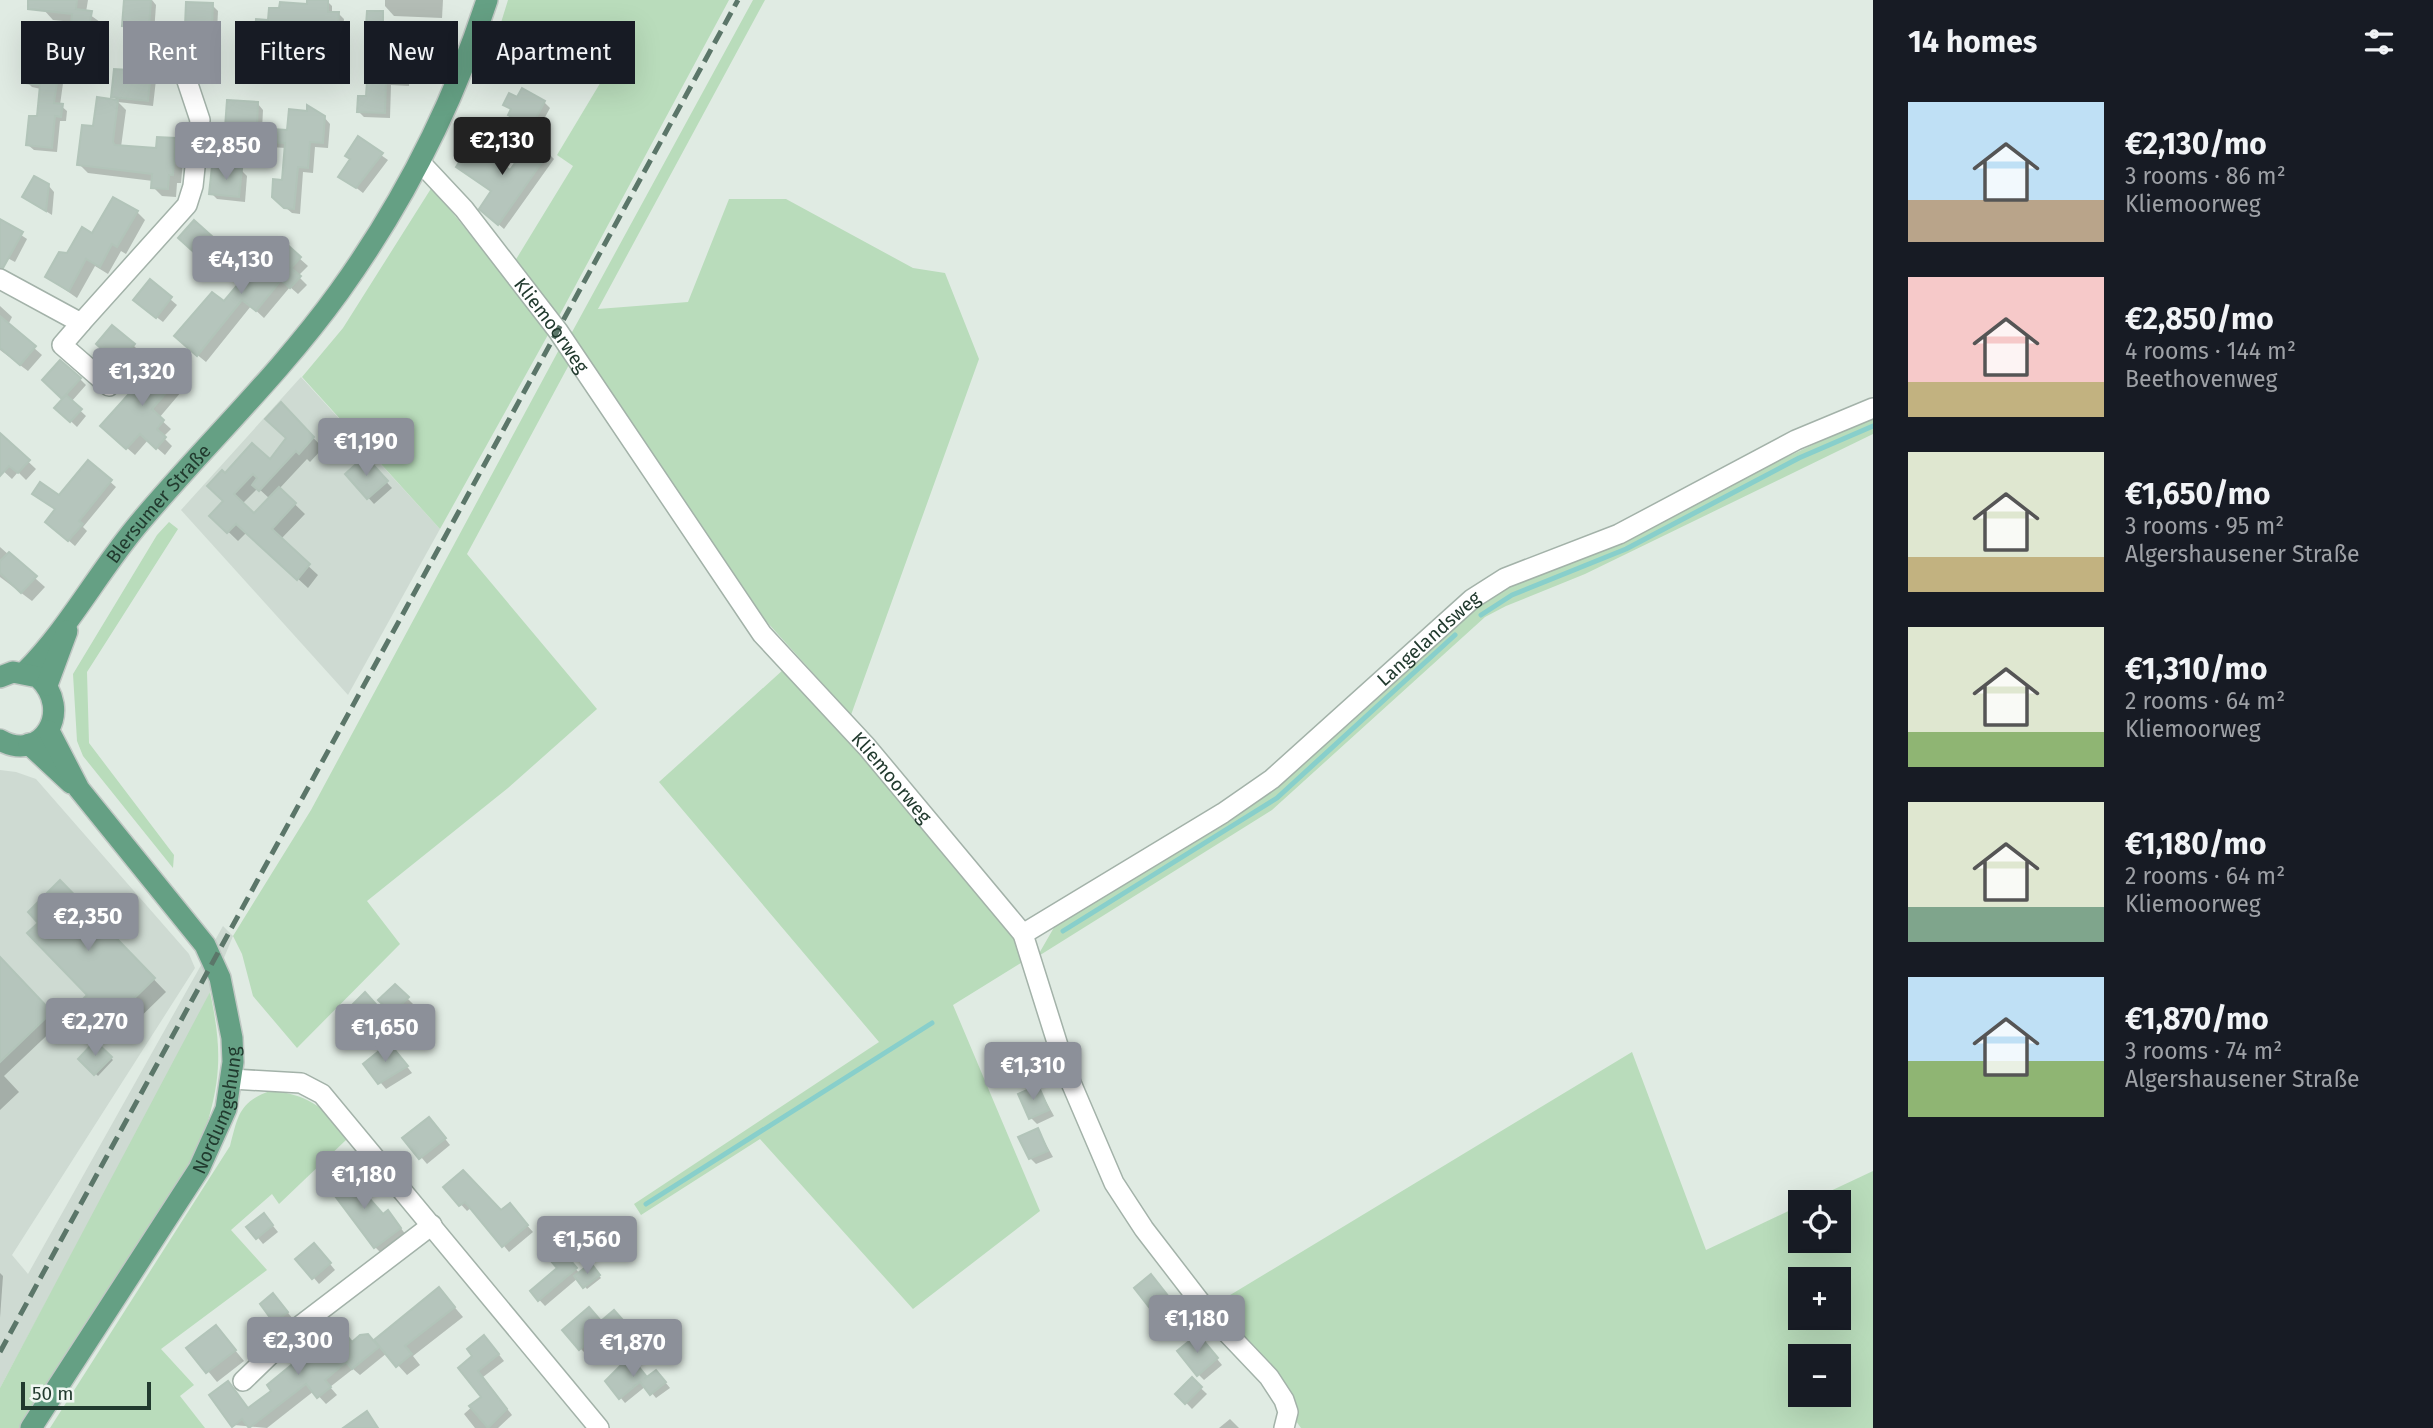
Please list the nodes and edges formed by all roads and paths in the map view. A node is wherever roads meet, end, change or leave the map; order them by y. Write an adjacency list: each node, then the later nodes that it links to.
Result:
1 (487, 0): 3 (main road, Blersumer Straße)
2 (189, 84): 5 (street)
3 (420, 162): 8 (main road, Blersumer Straße); 16 (street, Kliemoorweg)
4 (0, 279): 5 (street)
5 (81, 323): 6 (street)
6 (109, 386)
7 (1873, 408): 16 (street, Langelandsweg)
8 (71, 619): 9 (main road, Blersumer Straße); 11 (main road, Blersumer Straße)
9 (25, 673): 10 (main road); 11 (main road)
10 (0, 677)
11 (47, 685): 12 (main road)
12 (49, 731): 14 (main road); 15 (main road, Nordumgehung)
13 (0, 740): 14 (main road)
14 (29, 744): 15 (main road, Nordumgehung)
15 (79, 789): 17 (main road, Nordumgehung)
16 (1023, 934): 22 (street, Kliemoorweg)
17 (232, 1079): 18 (street); 20 (main road, Nordumgehung)
18 (432, 1225): 19 (street); 21 (street)
19 (243, 1381)
20 (31, 1428)
21 (599, 1428)
22 (1284, 1428)

